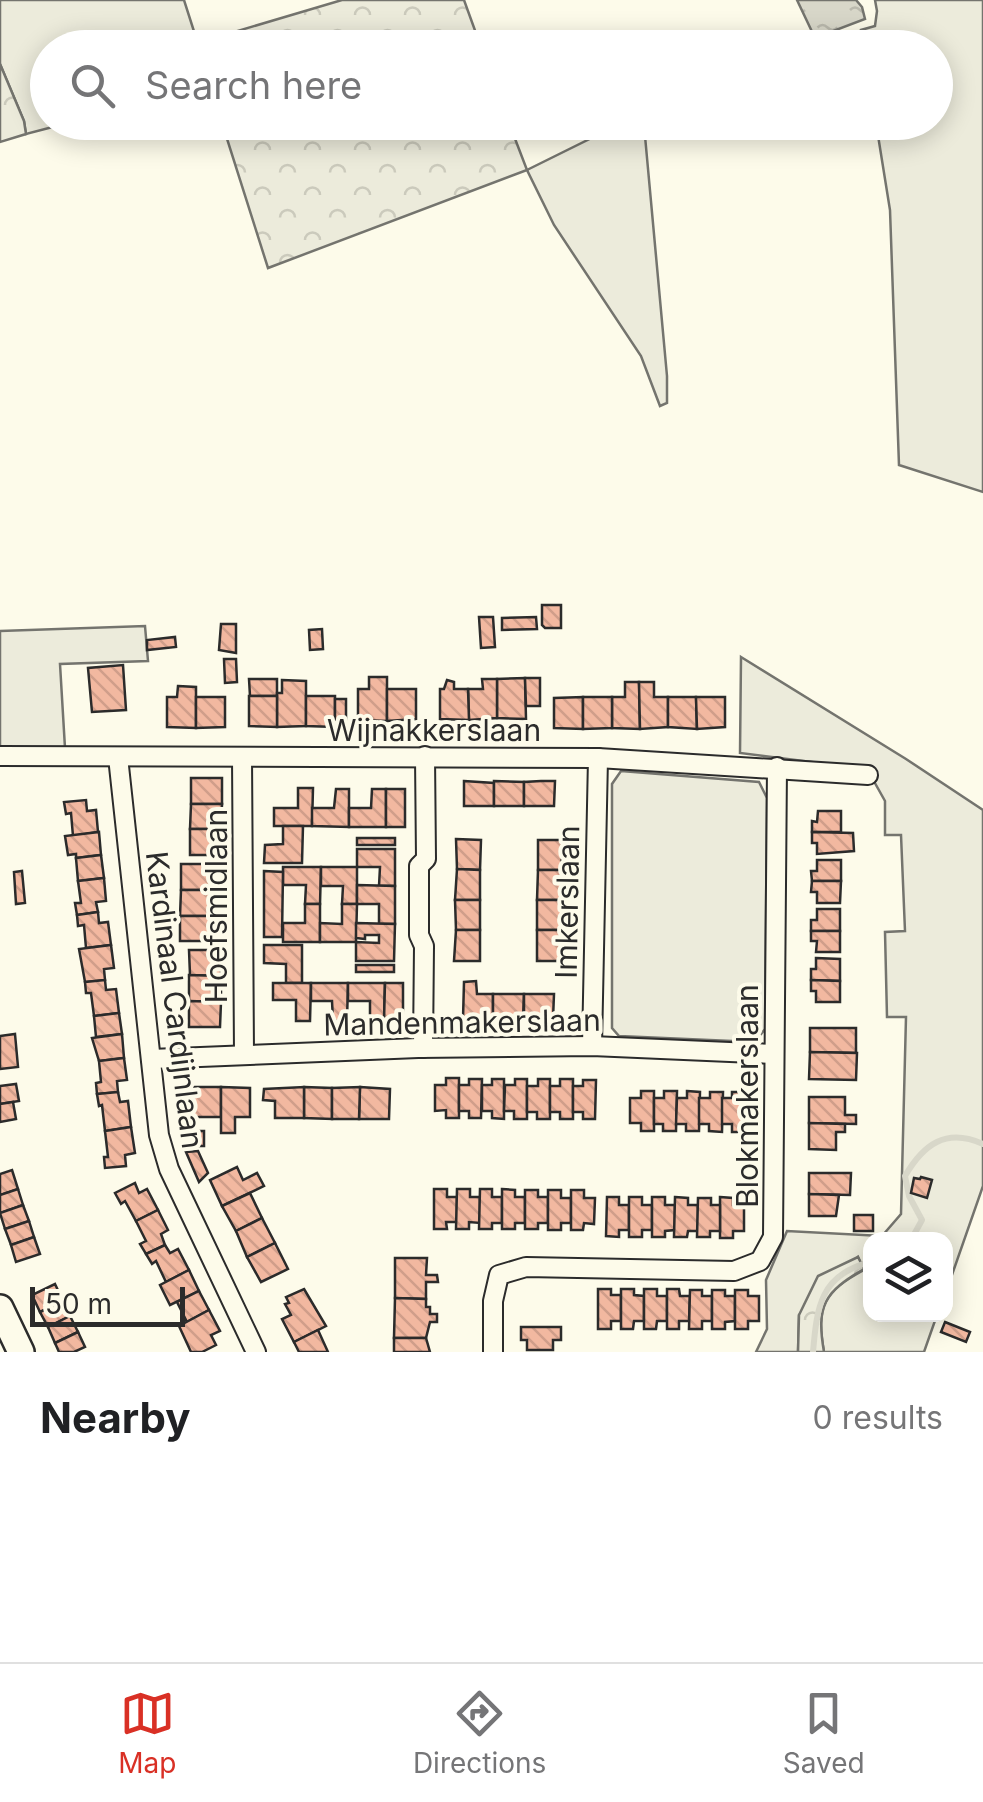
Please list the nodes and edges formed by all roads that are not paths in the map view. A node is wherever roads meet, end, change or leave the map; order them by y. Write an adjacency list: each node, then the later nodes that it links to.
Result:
1 (0, 756): 2 (street, Wijnakkerslaan)
2 (118, 756): 4 (street, Wijnakkerslaan); 12 (street, Kardinaal Cardijnlaan)
3 (425, 756): 4 (street, Wijnakkerslaan); 5 (street, Wijnakkerslaan); 9 (street)
4 (242, 758): 10 (street, Hoefsmidlaan)
5 (598, 758): 6 (street, Wijnakkerslaan); 8 (street, Imkerslaan)
6 (777, 767): 7 (street, Wijnakkerslaan); 11 (street, Blokmakerslaan)
7 (868, 775)
8 (592, 1046): 9 (street, Mandenmakerslaan); 11 (street, Mandenmakerslaan)
9 (423, 1048): 10 (street, Mandenmakerslaan)
10 (244, 1054): 12 (street, Mandenmakerslaan)
11 (774, 1054): 16 (street, Blokmakerslaan)
12 (151, 1059): 15 (street, Kardinaal Cardijnlaan)
13 (0, 1308): 14 (street)
14 (20, 1352)
15 (256, 1352)
16 (493, 1352)

